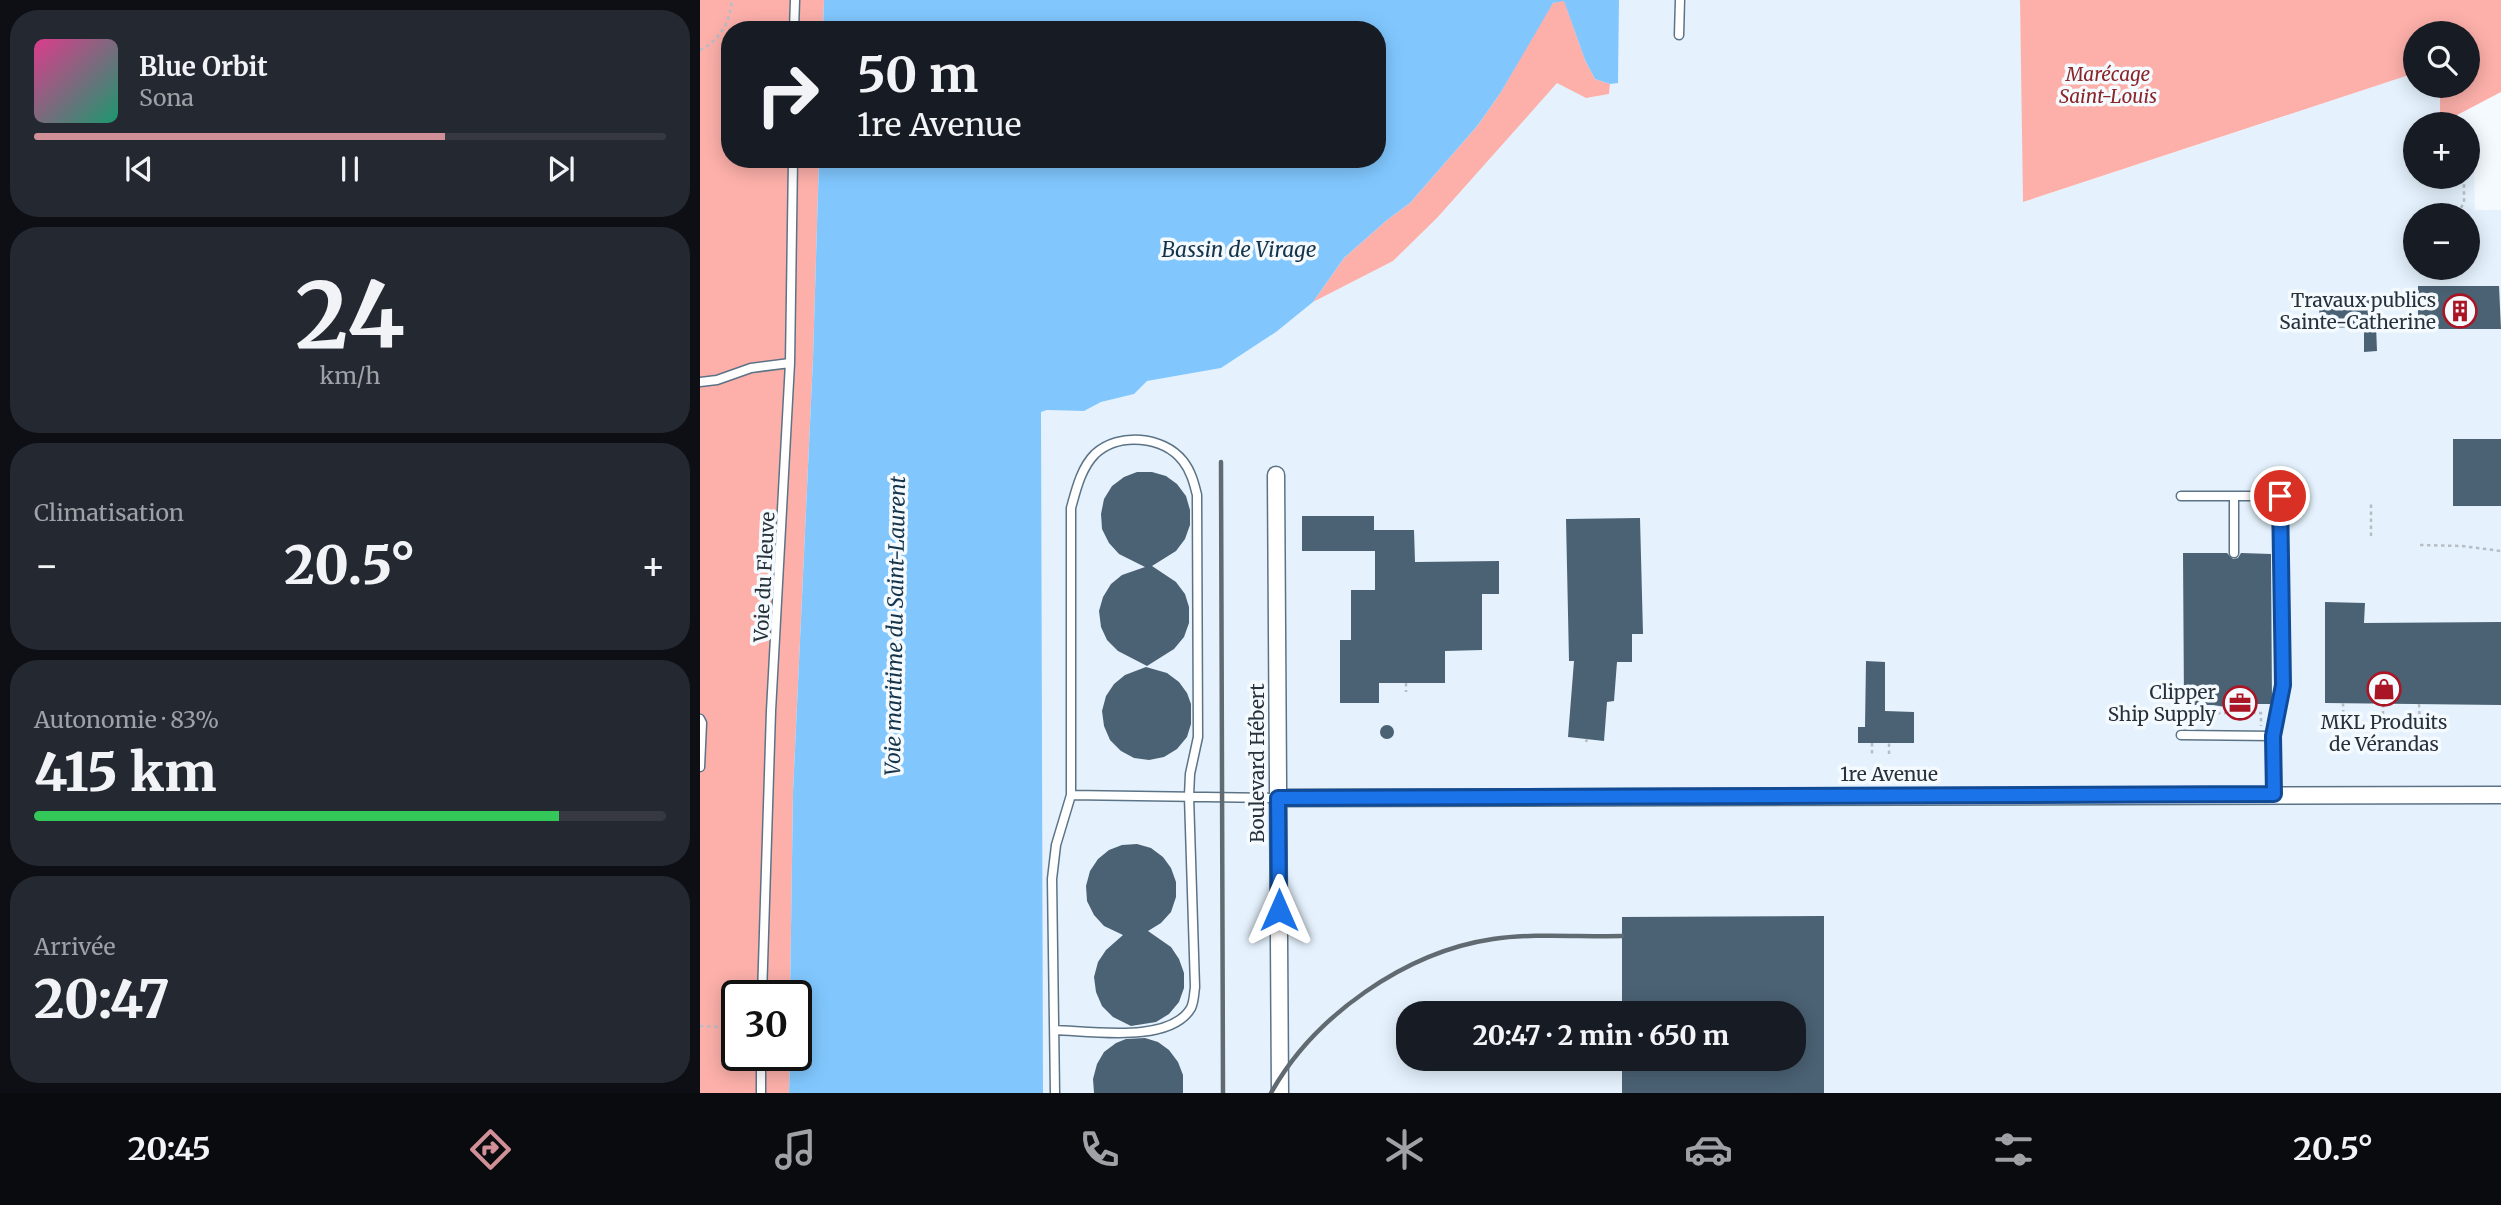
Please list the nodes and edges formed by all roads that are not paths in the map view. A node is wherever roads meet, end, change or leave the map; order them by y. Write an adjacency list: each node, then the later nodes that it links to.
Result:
1 (795, 0): 3 (lane)
2 (1680, 0): 4 (lane)
3 (794, 21)
4 (1679, 35)
5 (793, 168): 6 (lane, Voie du Fleuve)
6 (790, 363): 7 (lane); 21 (lane, Voie du Fleuve)
7 (700, 382)
8 (1276, 475): 20 (street, Boulevard Hébert)
9 (2181, 496): 10 (lane)
10 (2234, 496): 11 (lane); 14 (lane)
11 (2234, 553)
12 (700, 719): 15 (lane)
13 (2181, 736): 14 (lane)
14 (2273, 736): 16 (lane)
15 (700, 767)
16 (2274, 794): 17 (street, 1re Avenue); 20 (street, 1re Avenue)
17 (2501, 794)
18 (1072, 795): 19 (lane); 19 (lane); 22 (lane)
19 (1189, 796): 20 (lane); 22 (lane)
20 (1278, 798): 26 (street, Boulevard Hébert)
21 (763, 980)
22 (1055, 1030): 25 (lane)
23 (761, 1071): 24 (lane)
24 (761, 1093)
25 (1055, 1093)
26 (1280, 1093)

